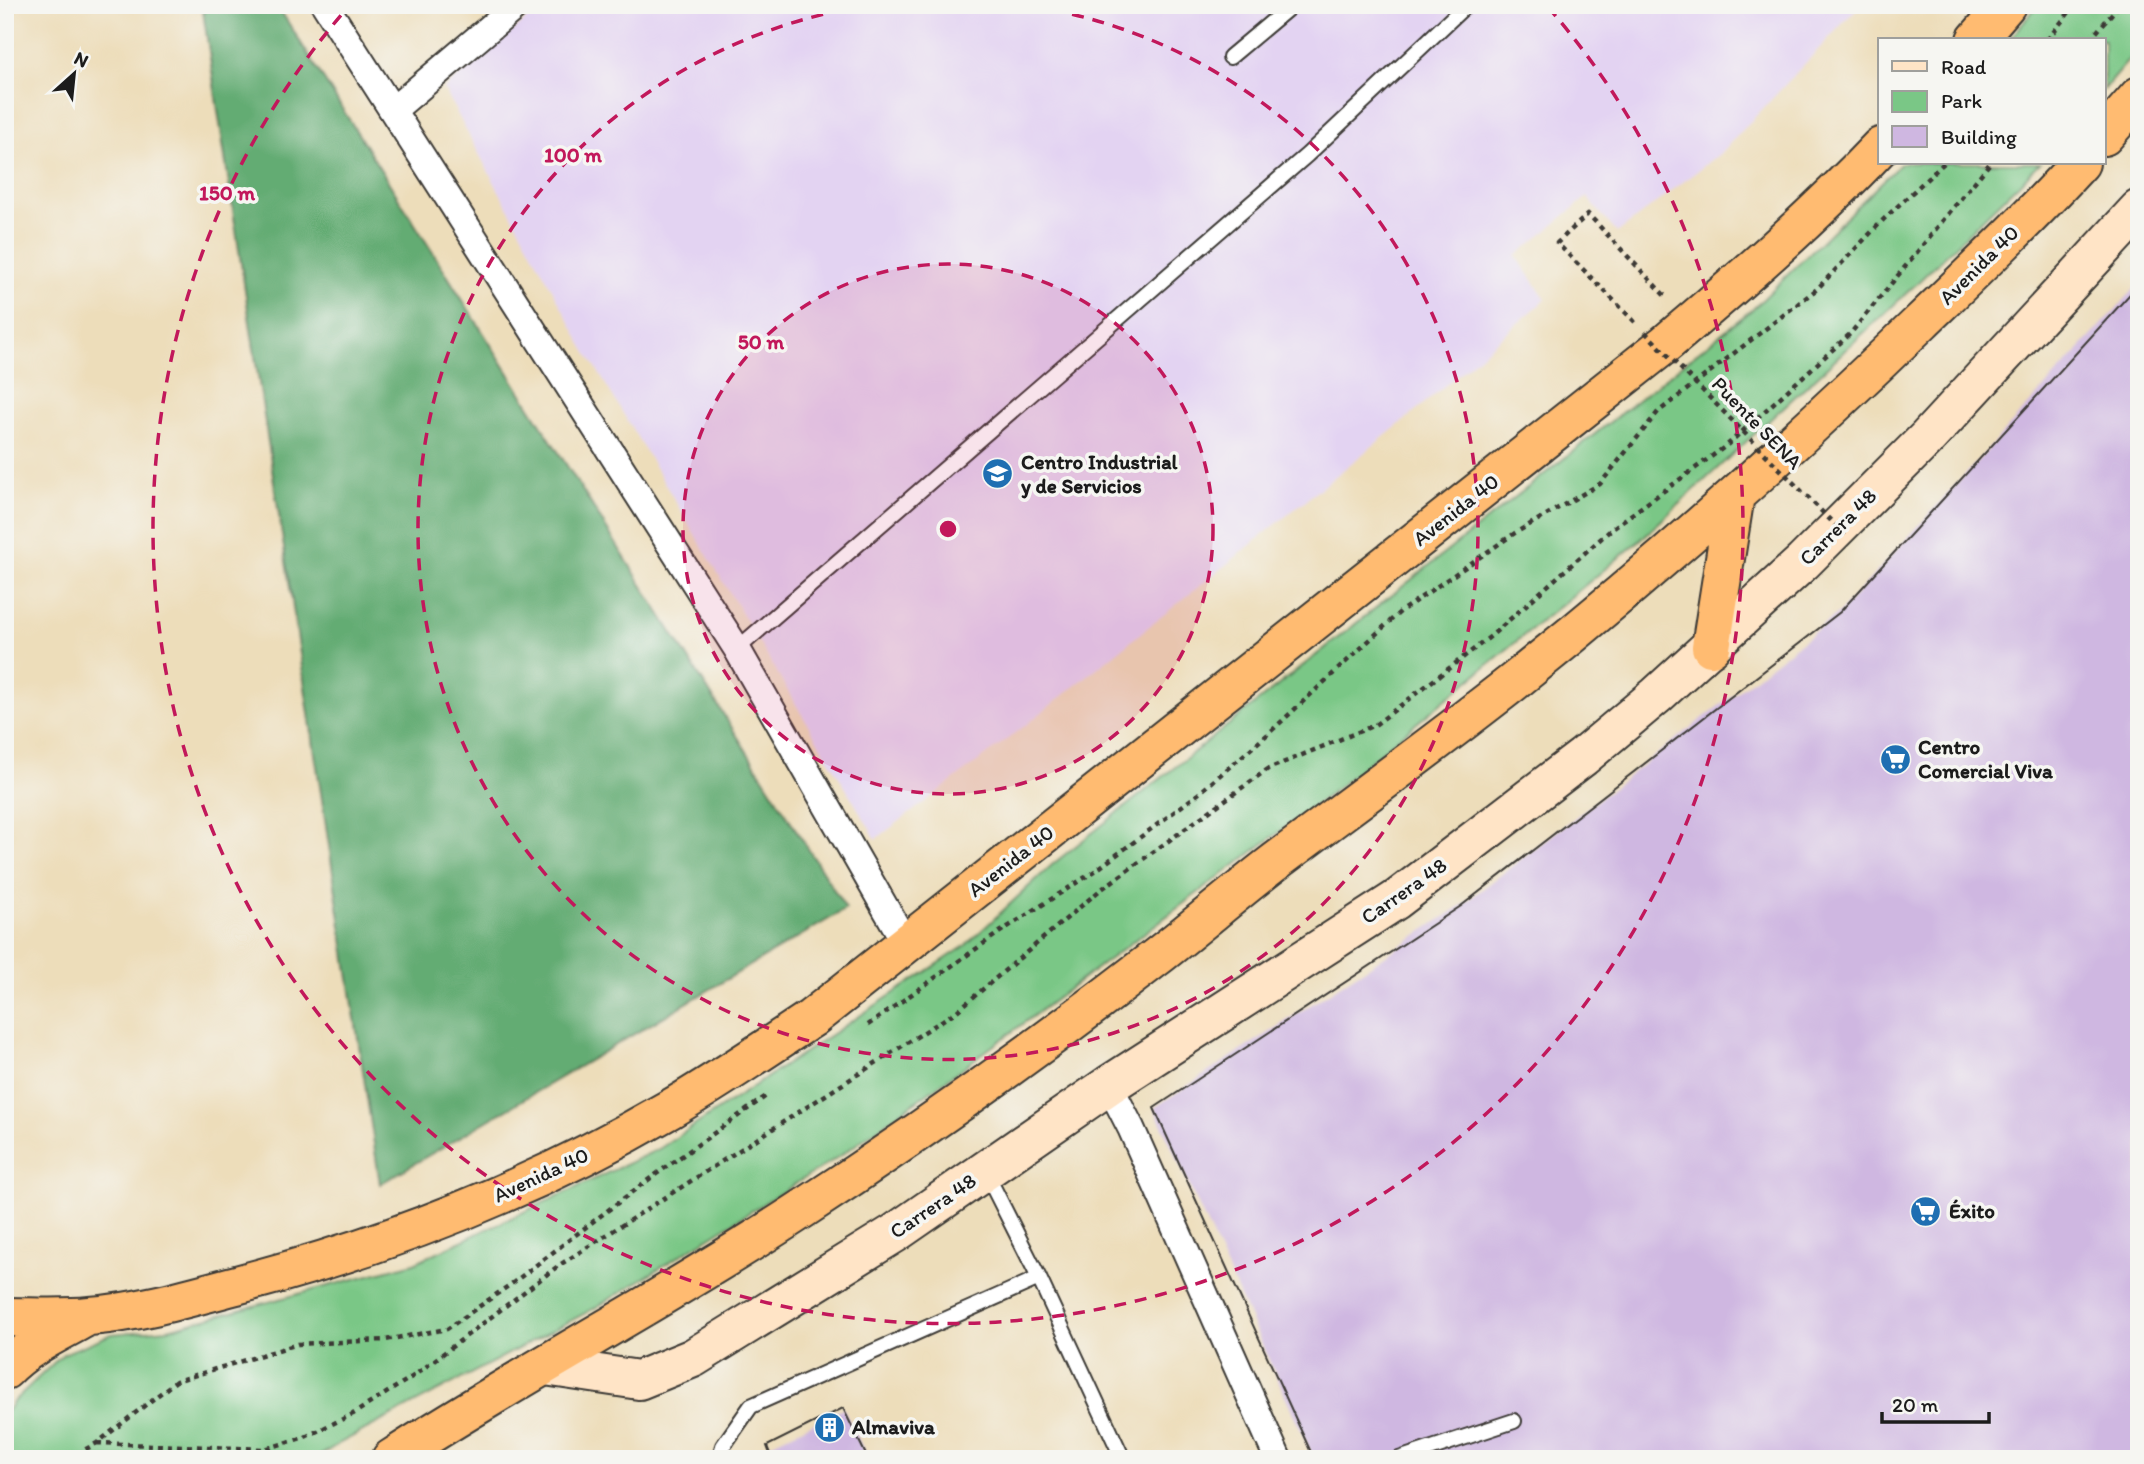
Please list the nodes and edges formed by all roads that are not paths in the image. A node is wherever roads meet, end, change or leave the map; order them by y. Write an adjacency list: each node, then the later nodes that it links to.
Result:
1 (325, 5): 9 (street)
2 (517, 5): 9 (street)
3 (1292, 5): 7 (lane)
4 (1466, 5): 16 (lane)
5 (2006, 5): 6 (highway)
6 (1978, 38)
7 (1230, 57)
8 (2139, 96): 10 (highway)
9 (393, 110): 16 (street)
10 (2106, 134)
11 (1878, 149): 17 (highway, Avenida 40)
12 (2079, 164): 14 (highway, Avenida 40)
13 (2139, 209): 15 (street, Carrera 48)
14 (1735, 495): 15 (highway); 23 (highway, Avenida 40)
15 (1711, 647): 18 (street, Carrera 48)
16 (737, 649): 17 (street)
17 (906, 944): 21 (highway, Avenida 40)
18 (1109, 1085): 19 (street, Carrera 48); 29 (street)
19 (985, 1172): 20 (lane); 23 (street, Carrera 48)
20 (1039, 1278): 27 (lane); 28 (lane)
21 (88, 1316): 22 (highway, Avenida 40); 24 (highway)
22 (5, 1317)
23 (545, 1366): 26 (highway, Avenida 40)
24 (5, 1370)
25 (1514, 1421): 30 (lane)
26 (391, 1459)
27 (719, 1459)
28 (1123, 1459)
29 (1278, 1459)
30 (1399, 1459)

